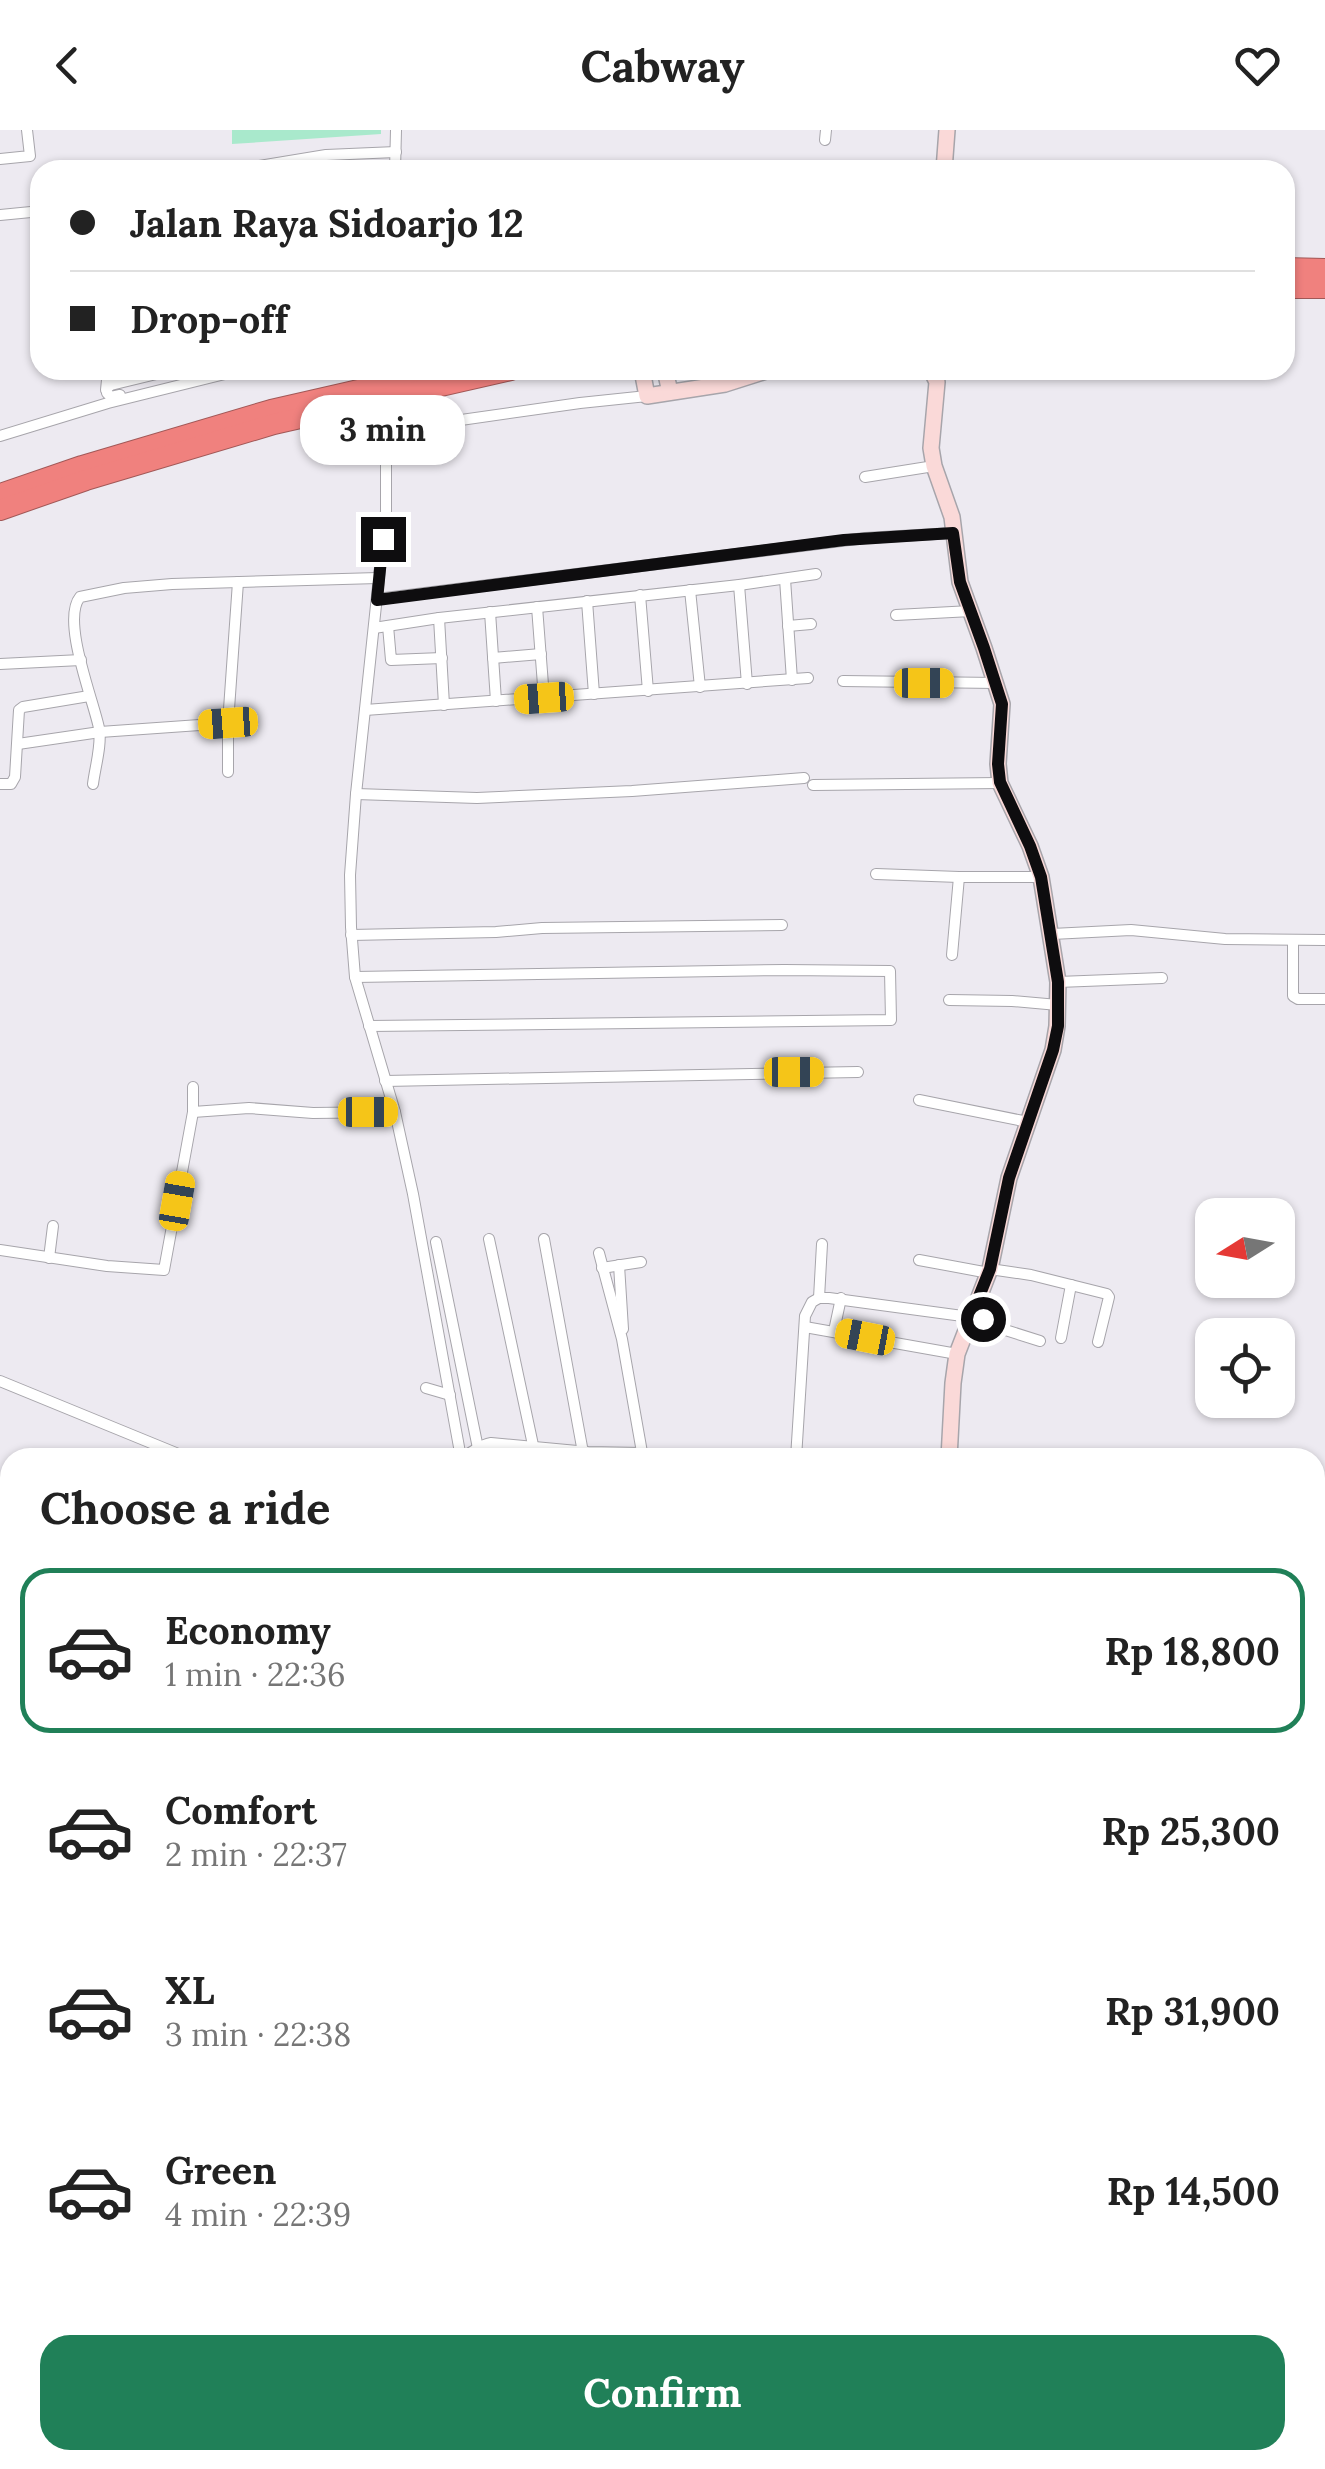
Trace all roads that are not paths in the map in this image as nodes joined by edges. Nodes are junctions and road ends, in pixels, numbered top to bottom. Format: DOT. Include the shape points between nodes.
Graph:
graph roads {
  1 [pos="28,130"];
  2 [pos="396,130"];
  3 [pos="947,130"];
  4 [pos="396,152"];
  5 [pos="326,156"];
  6 [pos="0,160"];
  7 [pos="304,160"];
  8 [pos="326,160"];
  9 [pos="396,160"];
  10 [pos="945,160"];
  11 [pos="30,212"];
  12 [pos="0,215"];
  13 [pos="1295,268"];
  14 [pos="1325,269"];
  15 [pos="1295,288"];
  16 [pos="1325,290"];
  17 [pos="107,380"];
  18 [pos="148,380"];
  19 [pos="202,380"];
  20 [pos="402,380"];
  21 [pos="466,380"];
  22 [pos="643,380"];
  23 [pos="667,380"];
  24 [pos="738,380"];
  25 [pos="936,380"];
  26 [pos="670,392"];
  27 [pos="647,396"];
  28 [pos="0,436"];
  29 [pos="934,466"];
  30 [pos="865,477"];
  31 [pos="0,494"];
  32 [pos="0,510"];
  33 [pos="953,533"];
  34 [pos="816,574"];
  35 [pos="378,578"];
  36 [pos="785,579"];
  37 [pos="238,582"];
  38 [pos="739,585"];
  39 [pos="690,590"];
  40 [pos="640,595"];
  41 [pos="377,600"];
  42 [pos="587,601"];
  43 [pos="538,607"];
  44 [pos="971,611"];
  45 [pos="490,612"];
  46 [pos="896,615"];
  47 [pos="439,618"];
  48 [pos="812,624"];
  49 [pos="388,626"];
  50 [pos="788,626"];
  51 [pos="374,628"];
  52 [pos="541,654"];
  53 [pos="442,658"];
  54 [pos="494,658"];
  55 [pos="81,660"];
  56 [pos="0,664"];
  57 [pos="808,678"];
  58 [pos="792,680"];
  59 [pos="843,682"];
  60 [pos="996,683"];
  61 [pos="747,684"];
  62 [pos="700,687"];
  63 [pos="648,691"];
  64 [pos="594,694"];
  65 [pos="89,696"];
  66 [pos="544,698"];
  67 [pos="496,701"];
  68 [pos="444,705"];
  69 [pos="365,710"];
  70 [pos="228,723"];
  71 [pos="100,732"];
  72 [pos="18,744"];
  73 [pos="228,772"];
  74 [pos="1000,782"];
  75 [pos="0,784"];
  76 [pos="93,784"];
  77 [pos="356,794"];
  78 [pos="876,874"];
  79 [pos="959,877"];
  80 [pos="1041,877"];
  81 [pos="782,925"];
  82 [pos="1059,934"];
  83 [pos="352,935"];
  84 [pos="1293,940"];
  85 [pos="1325,940"];
  86 [pos="952,956"];
  87 [pos="356,977"];
  88 [pos="1162,978"];
  89 [pos="1058,982"];
  90 [pos="950,1000"];
  91 [pos="1325,1000"];
  92 [pos="1058,1005"];
  93 [pos="368,1026"];
  94 [pos="858,1072"];
  95 [pos="385,1080"];
  96 [pos="193,1087"];
  97 [pos="919,1100"];
  98 [pos="193,1112"];
  99 [pos="395,1112"];
  100 [pos="1028,1122"];
  101 [pos="52,1226"];
  102 [pos="489,1239"];
  103 [pos="544,1239"];
  104 [pos="436,1242"];
  105 [pos="822,1244"];
  106 [pos="0,1250"];
  107 [pos="599,1253"];
  108 [pos="49,1258"];
  109 [pos="919,1260"];
  110 [pos="641,1262"];
  111 [pos="619,1265"];
  112 [pos="602,1268"];
  113 [pos="995,1271"];
  114 [pos="1072,1285"];
  115 [pos="819,1298"];
  116 [pos="841,1298"];
  117 [pos="975,1316"];
  118 [pos="804,1327"];
  119 [pos="834,1332"];
  120 [pos="1061,1338"];
  121 [pos="622,1339"];
  122 [pos="1040,1341"];
  123 [pos="1098,1342"];
  124 [pos="958,1354"];
  125 [pos="0,1381"];
  126 [pos="426,1388"];
  127 [pos="450,1395"];
  128 [pos="532,1445"];
  129 [pos="164,1448"];
  130 [pos="469,1448"];
  131 [pos="470,1448"];
  132 [pos="490,1448"];
  133 [pos="549,1448"];
  134 [pos="583,1448"];
  135 [pos="642,1448"];
  136 [pos="797,1448"];
  137 [pos="950,1448"];
  1 -- 6 [label="street" via="30,156"];
  2 -- 4 [label="street"];
  3 -- 10 [label="main road"];
  4 -- 5 [label="street"];
  4 -- 9 [label="street"];
  5 -- 7 [label="street"];
  5 -- 8 [label="street"];
  11 -- 12 [label="street"];
  13 -- 14 [label="highway"];
  15 -- 16 [label="highway"];
  17 -- 18 [label="street" via="113,397"];
  19 -- 28 [label="street"];
  20 -- 31 [label="highway" via="271,410"];
  21 -- 32 [label="highway" via="274,424"];
  22 -- 27 [label="main road"];
  23 -- 26 [label="main road"];
  24 -- 26 [label="main road"];
  25 -- 29 [label="main road"];
  26 -- 27 [label="main road"];
  27 -- 35 [label="street" via="402,431 386,455"];
  29 -- 30 [label="street"];
  29 -- 33 [label="main road"];
  33 -- 41 [label="street" via="838,541"];
  33 -- 44 [label="main road"];
  34 -- 36 [label="street"];
  35 -- 37 [label="street"];
  35 -- 41 [label="street"];
  36 -- 38 [label="street"];
  36 -- 50 [label="street"];
  37 -- 55 [label="street" via="80,597 73,618"];
  37 -- 70 [label="street"];
  38 -- 39 [label="street"];
  38 -- 61 [label="street"];
  39 -- 40 [label="street"];
  39 -- 62 [label="street"];
  40 -- 42 [label="street"];
  40 -- 63 [label="street"];
  41 -- 51 [label="street"];
  42 -- 43 [label="street"];
  42 -- 64 [label="street"];
  43 -- 45 [label="street"];
  43 -- 52 [label="street"];
  44 -- 46 [label="street"];
  44 -- 60 [label="main road"];
  45 -- 47 [label="street"];
  45 -- 54 [label="street"];
  47 -- 49 [label="street"];
  47 -- 53 [label="street"];
  48 -- 50 [label="street"];
  49 -- 51 [label="street"];
  49 -- 53 [label="street" via="391,660"];
  50 -- 58 [label="street"];
  51 -- 69 [label="street"];
  52 -- 54 [label="street"];
  52 -- 66 [label="street"];
  53 -- 68 [label="street"];
  54 -- 67 [label="street"];
  55 -- 56 [label="street"];
  55 -- 65 [label="street"];
  57 -- 58 [label="street"];
  58 -- 61 [label="street"];
  59 -- 60 [label="street"];
  60 -- 74 [label="main road"];
  61 -- 62 [label="street"];
  62 -- 63 [label="street"];
  63 -- 64 [label="street"];
  64 -- 66 [label="street"];
  65 -- 71 [label="street"];
  65 -- 72 [label="street" via="21,708"];
  66 -- 67 [label="street"];
  67 -- 68 [label="street"];
  68 -- 69 [label="street"];
  69 -- 77 [label="street"];
  70 -- 71 [label="street"];
  70 -- 73 [label="street"];
  71 -- 72 [label="street"];
  71 -- 76 [label="street"];
  72 -- 75 [label="street" via="13,783"];
  74 -- 77 [label="street" via="809,782 476,798"];
  74 -- 80 [label="main road"];
  77 -- 83 [label="street"];
  78 -- 79 [label="street"];
  79 -- 80 [label="street"];
  79 -- 86 [label="street"];
  80 -- 82 [label="main road"];
  81 -- 83 [label="street"];
  82 -- 84 [label="street" via="1132,930"];
  82 -- 89 [label="main road"];
  83 -- 87 [label="street"];
  84 -- 85 [label="street"];
  84 -- 91 [label="street" via="1293,996"];
  87 -- 93 [label="street"];
  87 -- 93 [label="street" via="890,972 892,1020"];
  88 -- 89 [label="street"];
  89 -- 92 [label="main road"];
  90 -- 92 [label="street"];
  92 -- 100 [label="main road" via="1053,1050"];
  93 -- 95 [label="street"];
  94 -- 95 [label="street"];
  95 -- 99 [label="street"];
  96 -- 98 [label="street"];
  97 -- 100 [label="street"];
  98 -- 99 [label="street"];
  98 -- 108 [label="street" via="164,1270"];
  99 -- 127 [label="street"];
  100 -- 113 [label="main road" via="1009,1178"];
  101 -- 108 [label="street"];
  102 -- 128 [label="street"];
  103 -- 134 [label="street"];
  104 -- 131 [label="street"];
  105 -- 115 [label="street"];
  106 -- 108 [label="street"];
  107 -- 112 [label="street"];
  109 -- 113 [label="street"];
  110 -- 111 [label="street"];
  111 -- 112 [label="street"];
  111 -- 121 [label="street"];
  112 -- 121 [label="street"];
  113 -- 114 [label="street"];
  113 -- 117 [label="main road"];
  114 -- 120 [label="street"];
  114 -- 123 [label="street" via="1109,1295"];
  115 -- 116 [label="street"];
  115 -- 118 [label="street" via="808,1307"];
  116 -- 117 [label="street"];
  116 -- 119 [label="street"];
  117 -- 122 [label="street"];
  117 -- 124 [label="main road"];
  118 -- 119 [label="street"];
  118 -- 136 [label="street"];
  119 -- 124 [label="street"];
  121 -- 135 [label="street"];
  124 -- 137 [label="main road"];
  125 -- 129 [label="street"];
  126 -- 127 [label="street"];
  127 -- 130 [label="street"];
  128 -- 132 [label="street"];
  128 -- 133 [label="street"];
}
